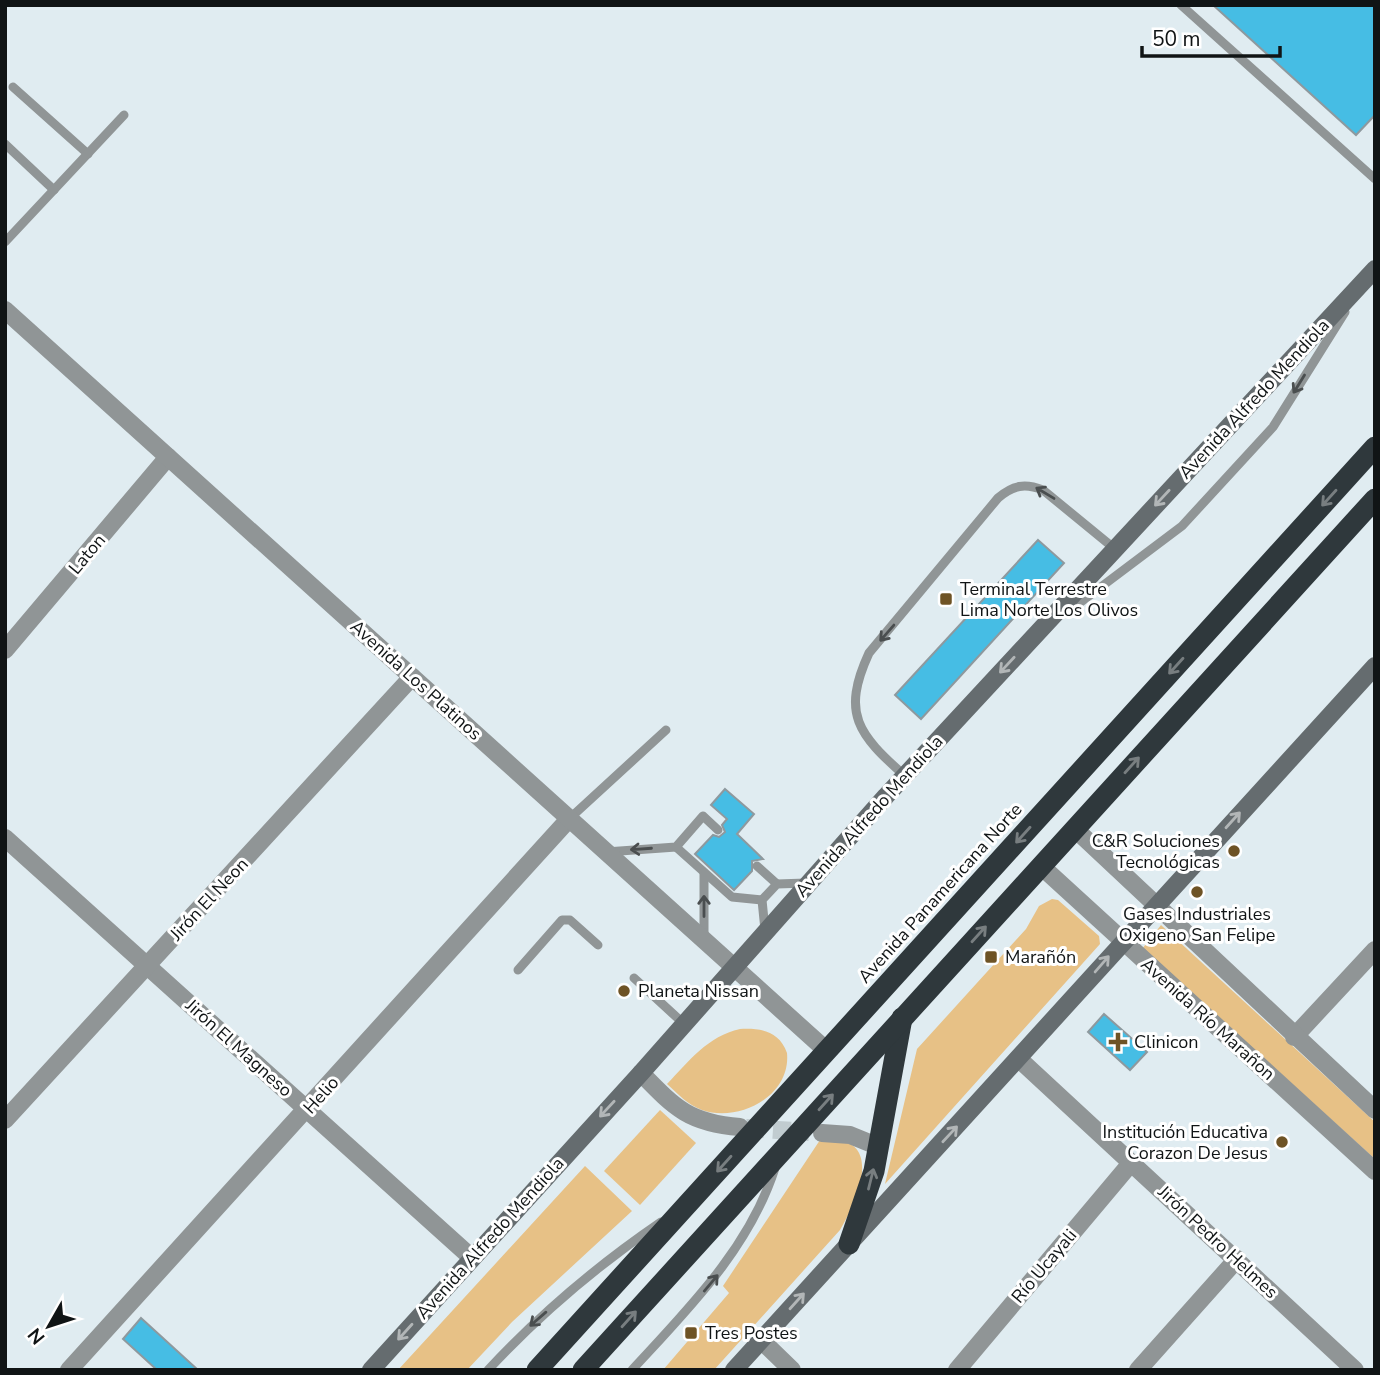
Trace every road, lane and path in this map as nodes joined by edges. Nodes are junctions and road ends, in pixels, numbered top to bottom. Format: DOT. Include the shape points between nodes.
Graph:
graph roads {
  1 [pos="1181,5"];
  2 [pos="13,87"];
  3 [pos="124,115"];
  4 [pos="5,144"];
  5 [pos="88,153"];
  6 [pos="1375,178"];
  7 [pos="54,190"];
  8 [pos="7,237"];
  9 [pos="1371,273"];
  10 [pos="5,310"];
  11 [pos="1375,447"];
  12 [pos="168,457"];
  13 [pos="1375,499"];
  14 [pos="1115,549"];
  15 [pos="1033,637"];
  16 [pos="5,650"];
  17 [pos="1375,666"];
  18 [pos="412,677"];
  19 [pos="666,730"];
  20 [pos="905,776"];
  21 [pos="569,818"];
  22 [pos="1075,829"];
  23 [pos="718,830"];
  24 [pos="5,838"];
  25 [pos="676,847"];
  26 [pos="606,852"];
  27 [pos="757,866"];
  28 [pos="1041,866"];
  29 [pos="704,873"];
  30 [pos="808,883"];
  31 [pos="777,884"];
  32 [pos="762,900"];
  33 [pos="1154,906"];
  34 [pos="765,930"];
  35 [pos="704,940"];
  36 [pos="1123,941"];
  37 [pos="598,945"];
  38 [pos="1375,950"];
  39 [pos="148,965"];
  40 [pos="733,966"];
  41 [pos="517,970"];
  42 [pos="634,978"];
  43 [pos="902,1018"];
  44 [pos="683,1023"];
  45 [pos="1294,1037"];
  46 [pos="827,1051"];
  47 [pos="1019,1059"];
  48 [pos="641,1073"];
  49 [pos="308,1110"];
  50 [pos="1375,1110"];
  51 [pos="5,1120"];
  52 [pos="740,1127"];
  53 [pos="822,1133"];
  54 [pos="877,1146"];
  55 [pos="780,1153"];
  56 [pos="1131,1163"];
  57 [pos="1375,1171"];
  58 [pos="689,1203"];
  59 [pos="849,1244"];
  60 [pos="472,1258"];
  61 [pos="1237,1259"];
  62 [pos="761,1340"];
  63 [pos="1345,1366"];
  64 [pos="69,1370"];
  65 [pos="371,1370"];
  66 [pos="488,1370"];
  67 [pos="537,1370"];
  68 [pos="583,1370"];
  69 [pos="632,1370"];
  70 [pos="734,1370"];
  71 [pos="792,1370"];
  72 [pos="957,1370"];
  73 [pos="1138,1370"];
  1 -- 6 [label="lane"];
  2 -- 5 [label="lane"];
  3 -- 5 [label="lane"];
  4 -- 7 [label="lane"];
  5 -- 7 [label="lane"];
  7 -- 8 [label="lane"];
  9 -- 14 [label="main road, Avenida Alfredo Mendiola, one-way"];
  9 -- 15 [label="lane, one-way" via="1273,427 1182,526"];
  10 -- 12 [label="street, Avenida Los Platinos"];
  11 -- 46 [label="highway, Avenida Panamericana Norte, one-way"];
  12 -- 16 [label="street, Laton"];
  12 -- 18 [label="street, Avenida Los Platinos"];
  22 -- 13 [label="highway, one-way"];
  14 -- 15 [label="main road, Avenida Alfredo Mendiola"];
  14 -- 20 [label="lane, one-way" via="1043,490 1019,486 998,498 869,653 856,680 857,724 879,753"];
  15 -- 20 [label="main road, Avenida Alfredo Mendiola, one-way"];
  33 -- 17 [label="main road, one-way"];
  18 -- 21 [label="street, Avenida Los Platinos"];
  18 -- 39 [label="street, Jirón El Neon"];
  19 -- 21 [label="lane"];
  20 -- 30 [label="main road, Avenida Alfredo Mendiola"];
  21 -- 26 [label="street, Avenida Los Platinos"];
  21 -- 49 [label="street, Helio"];
  22 -- 28 [label="highway"];
  22 -- 33 [label="street"];
  23 -- 25 [label="lane" via="704,816"];
  24 -- 39 [label="street, Jirón El Magneso"];
  25 -- 26 [label="lane, one-way"];
  25 -- 29 [label="lane"];
  26 -- 35 [label="street, Avenida Los Platinos"];
  27 -- 31 [label="lane"];
  28 -- 36 [label="street, Avenida Río Marañon"];
  43 -- 28 [label="highway, one-way"];
  29 -- 32 [label="lane" via="732,897"];
  35 -- 29 [label="lane, one-way"];
  30 -- 31 [label="lane"];
  30 -- 34 [label="main road, Avenida Alfredo Mendiola"];
  31 -- 32 [label="lane"];
  32 -- 34 [label="lane"];
  33 -- 36 [label="main road"];
  33 -- 45 [label="street"];
  34 -- 40 [label="main road, Avenida Alfredo Mendiola"];
  35 -- 40 [label="street, Avenida Los Platinos"];
  47 -- 36 [label="main road, one-way"];
  36 -- 57 [label="street, Avenida Río Marañon"];
  37 -- 41 [label="lane" via="570,920 562,920"];
  38 -- 45 [label="street"];
  39 -- 49 [label="street, Jirón El Magneso"];
  39 -- 51 [label="street, Jirón El Neon"];
  40 -- 44 [label="main road, Avenida Alfredo Mendiola"];
  40 -- 46 [label="street, Avenida Los Platinos"];
  42 -- 44 [label="lane"];
  43 -- 54 [label="highway"];
  55 -- 43 [label="highway, one-way"];
  44 -- 48 [label="main road, Avenida Alfredo Mendiola"];
  45 -- 50 [label="street"];
  46 -- 58 [label="highway, Avenida Panamericana Norte, one-way"];
  47 -- 56 [label="street, Jirón Pedro Helmes"];
  59 -- 47 [label="main road, one-way"];
  48 -- 52 [label="street" via="689,1117"];
  48 -- 60 [label="main road, Avenida Alfredo Mendiola, one-way"];
  49 -- 60 [label="street, Jirón El Magneso"];
  49 -- 64 [label="street, Helio"];
  53 -- 54 [label="street" via="850,1135"];
  59 -- 54 [label="highway, one-way" via="865,1203"];
  68 -- 55 [label="highway, one-way"];
  69 -- 55 [label="lane, one-way" via="715,1280 764,1202"];
  56 -- 61 [label="street, Jirón Pedro Helmes"];
  56 -- 72 [label="street, Río Ucayali"];
  58 -- 66 [label="lane, one-way" via="606,1259"];
  58 -- 67 [label="highway, Avenida Panamericana Norte"];
  62 -- 59 [label="main road, one-way"];
  60 -- 65 [label="main road, Avenida Alfredo Mendiola, one-way"];
  61 -- 63 [label="street, Jirón Pedro Helmes"];
  61 -- 73 [label="street"];
  62 -- 70 [label="main road"];
  62 -- 71 [label="street"];
}
